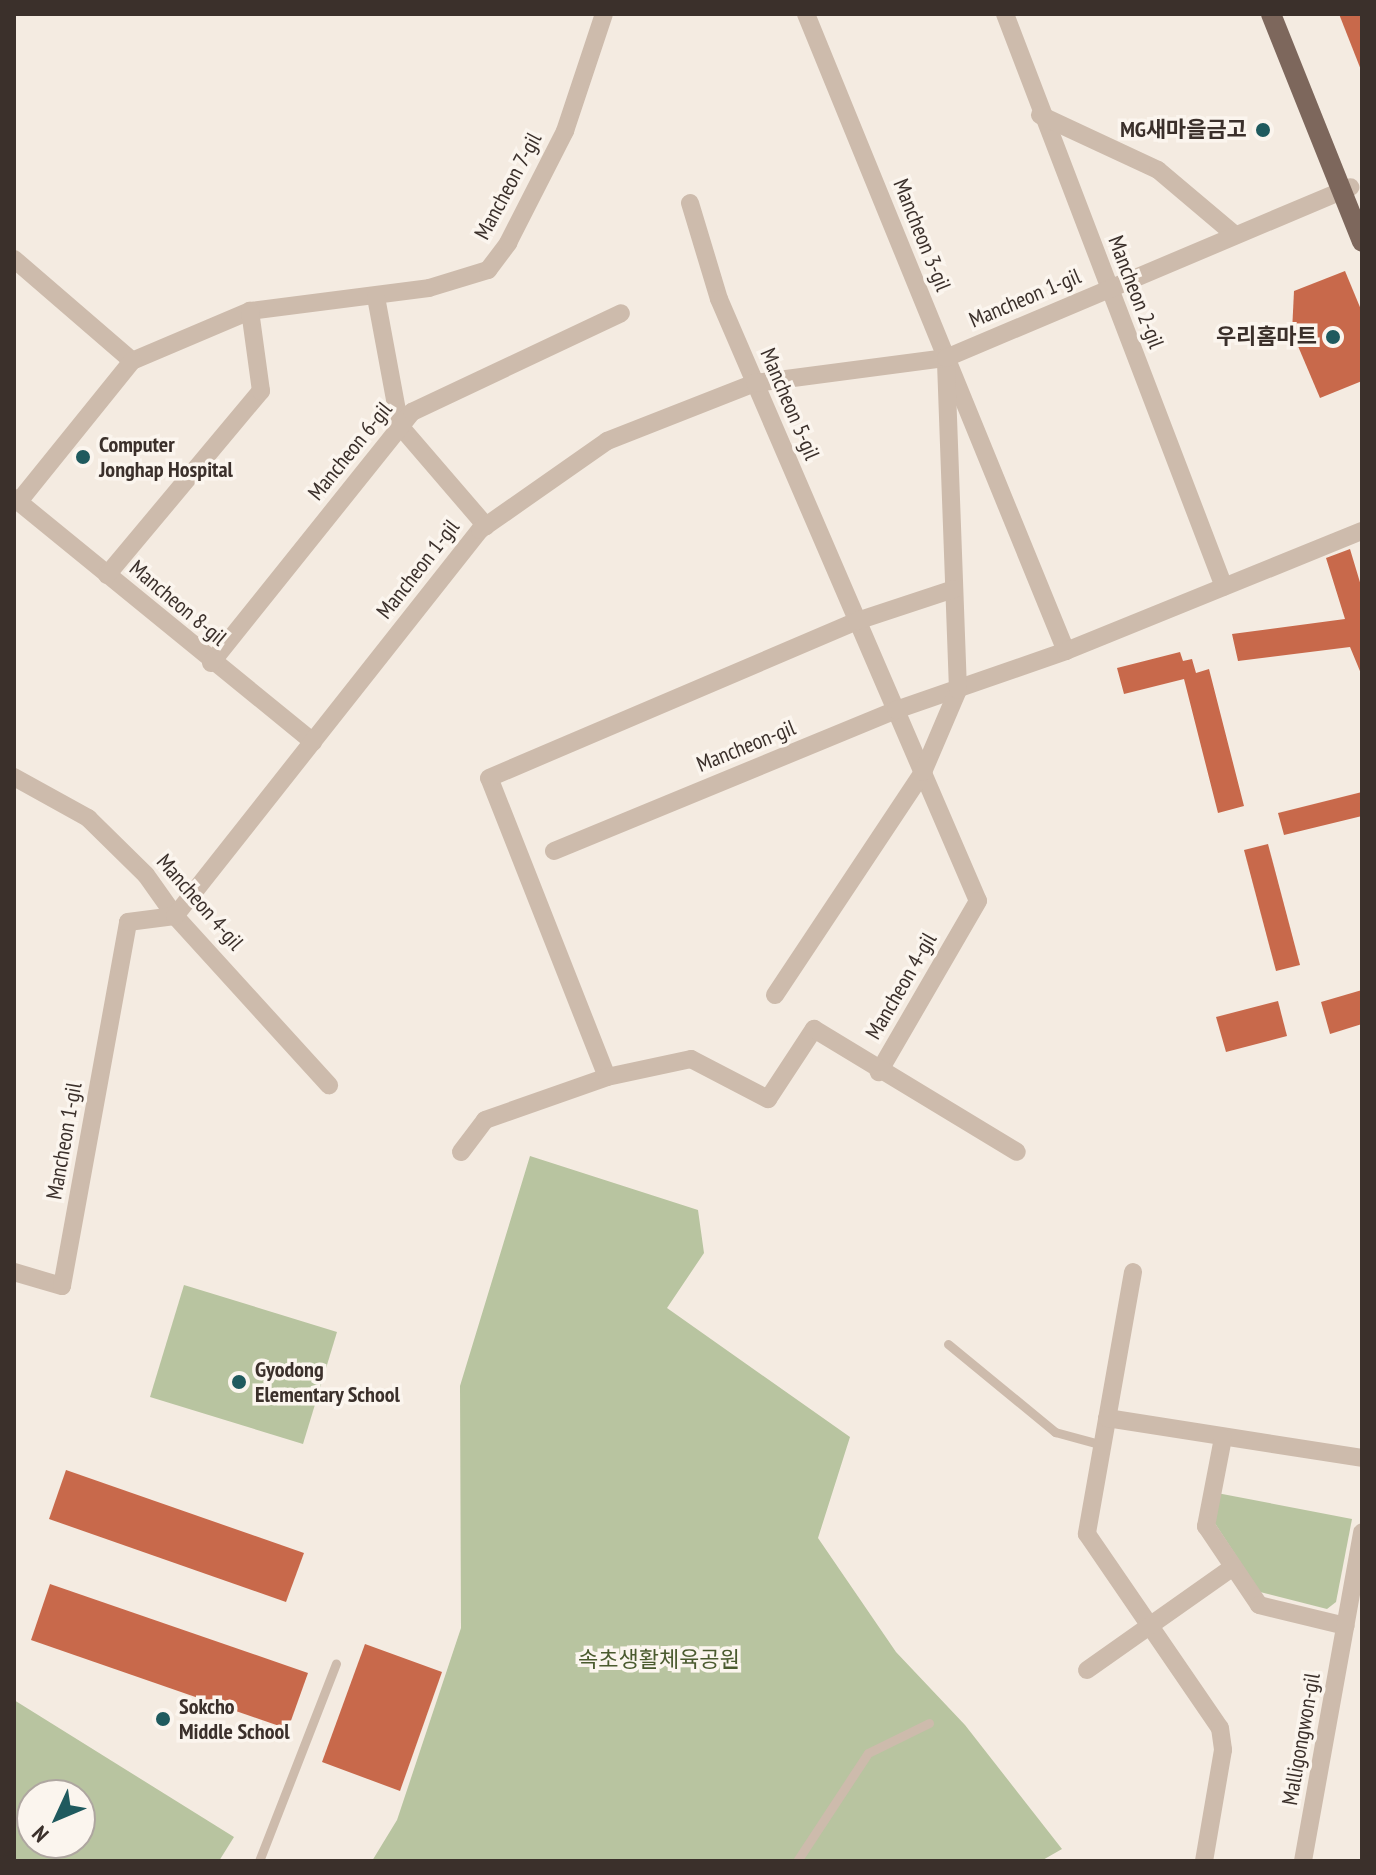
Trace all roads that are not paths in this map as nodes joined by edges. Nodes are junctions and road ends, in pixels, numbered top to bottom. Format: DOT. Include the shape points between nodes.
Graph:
graph roads {
  1 [pos="604,14"];
  2 [pos="806,14"];
  3 [pos="1005,14"];
  4 [pos="1271,14"];
  5 [pos="1281,14"];
  6 [pos="1040,115"];
  7 [pos="1346,188"];
  8 [pos="690,203"];
  9 [pos="1362,216"];
  10 [pos="1235,235"];
  11 [pos="1362,241"];
  12 [pos="14,259"];
  13 [pos="1109,289"];
  14 [pos="376,297"];
  15 [pos="250,311"];
  16 [pos="621,313"];
  17 [pos="946,358"];
  18 [pos="132,361"];
  19 [pos="755,383"];
  20 [pos="400,426"];
  21 [pos="17,499"];
  22 [pos="486,526"];
  23 [pos="1362,531"];
  24 [pos="107,575"];
  25 [pos="1224,587"];
  26 [pos="954,589"];
  27 [pos="857,621"];
  28 [pos="1066,651"];
  29 [pos="211,663"];
  30 [pos="958,690"];
  31 [pos="896,710"];
  32 [pos="313,742"];
  33 [pos="923,772"];
  34 [pos="14,777"];
  35 [pos="554,851"];
  36 [pos="175,916"];
  37 [pos="775,995"];
  38 [pos="879,1072"];
  39 [pos="607,1077"];
  40 [pos="329,1085"];
  41 [pos="461,1152"];
  42 [pos="1017,1152"];
  43 [pos="14,1272"];
  44 [pos="1133,1272"];
  45 [pos="948,1344"];
  46 [pos="1107,1418"];
  47 [pos="1223,1438"];
  48 [pos="1103,1445"];
  49 [pos="1362,1458"];
  50 [pos="1362,1532"];
  51 [pos="1233,1567"];
  52 [pos="1150,1625"];
  53 [pos="1346,1626"];
  54 [pos="336,1664"];
  55 [pos="1087,1670"];
  56 [pos="929,1723"];
  57 [pos="259,1861"];
  58 [pos="797,1861"];
  59 [pos="1204,1861"];
  60 [pos="1303,1861"];
  1 -- 14 [label="street, Mancheon 7-gil" via="565,131 508,243 488,270"];
  2 -- 17 [label="street, Mancheon 3-gil"];
  3 -- 6 [label="street, Mancheon 2-gil"];
  4 -- 7 [label="main road"];
  5 -- 7 [label="main road"];
  6 -- 10 [label="street" via="1158,170"];
  6 -- 13 [label="street, Mancheon 2-gil"];
  7 -- 9 [label="main road"];
  7 -- 10 [label="street, Mancheon 1-gil"];
  7 -- 11 [label="main road"];
  8 -- 19 [label="street, Mancheon 5-gil" via="719,299"];
  10 -- 13 [label="street, Mancheon 1-gil"];
  12 -- 18 [label="street"];
  13 -- 17 [label="street, Mancheon 1-gil"];
  13 -- 25 [label="street, Mancheon 2-gil"];
  14 -- 15 [label="street, Mancheon 7-gil"];
  14 -- 20 [label="street"];
  15 -- 18 [label="street, Mancheon 7-gil"];
  15 -- 24 [label="street" via="261,391"];
  16 -- 20 [label="street, Mancheon 6-gil" via="412,412"];
  17 -- 19 [label="street, Mancheon 1-gil"];
  17 -- 26 [label="street"];
  17 -- 28 [label="street, Mancheon 3-gil"];
  18 -- 21 [label="street, Mancheon 7-gil"];
  19 -- 22 [label="street, Mancheon 1-gil" via="607,441"];
  19 -- 27 [label="street, Mancheon 5-gil"];
  20 -- 22 [label="street"];
  20 -- 29 [label="street, Mancheon 6-gil"];
  21 -- 24 [label="street, Mancheon 8-gil"];
  22 -- 32 [label="street, Mancheon 1-gil"];
  23 -- 25 [label="street, Mancheon-gil"];
  24 -- 29 [label="street, Mancheon 8-gil"];
  25 -- 28 [label="street, Mancheon-gil"];
  26 -- 27 [label="street"];
  26 -- 30 [label="street"];
  27 -- 31 [label="street, Mancheon 5-gil"];
  27 -- 39 [label="street" via="489,778"];
  28 -- 30 [label="street, Mancheon-gil"];
  29 -- 32 [label="street, Mancheon 8-gil"];
  30 -- 31 [label="street, Mancheon-gil"];
  30 -- 33 [label="street"];
  31 -- 33 [label="street, Mancheon 5-gil"];
  31 -- 35 [label="street, Mancheon-gil"];
  32 -- 36 [label="street, Mancheon 1-gil"];
  33 -- 37 [label="street"];
  33 -- 38 [label="street, Mancheon 4-gil" via="978,901"];
  34 -- 36 [label="street, Mancheon 4-gil" via="88,818 146,875"];
  36 -- 40 [label="street, Mancheon 4-gil"];
  36 -- 43 [label="street, Mancheon 1-gil" via="128,922 62,1286"];
  38 -- 39 [label="street, Mancheon 4-gil" via="814,1029 768,1099 691,1059"];
  38 -- 42 [label="street"];
  39 -- 41 [label="street, Mancheon 4-gil" via="485,1120"];
  44 -- 46 [label="street"];
  45 -- 48 [label="lane" via="1055,1432"];
  46 -- 47 [label="street"];
  46 -- 48 [label="street"];
  47 -- 49 [label="street"];
  47 -- 51 [label="street" via="1206,1526"];
  48 -- 52 [label="street" via="1087,1534"];
  50 -- 53 [label="street, Malligongwon-gil"];
  51 -- 52 [label="street"];
  51 -- 53 [label="street" via="1259,1605"];
  52 -- 55 [label="street"];
  52 -- 59 [label="street" via="1220,1728 1223,1750"];
  53 -- 60 [label="street, Malligongwon-gil"];
  54 -- 57 [label="lane"];
  56 -- 58 [label="lane" via="868,1753"];
}
